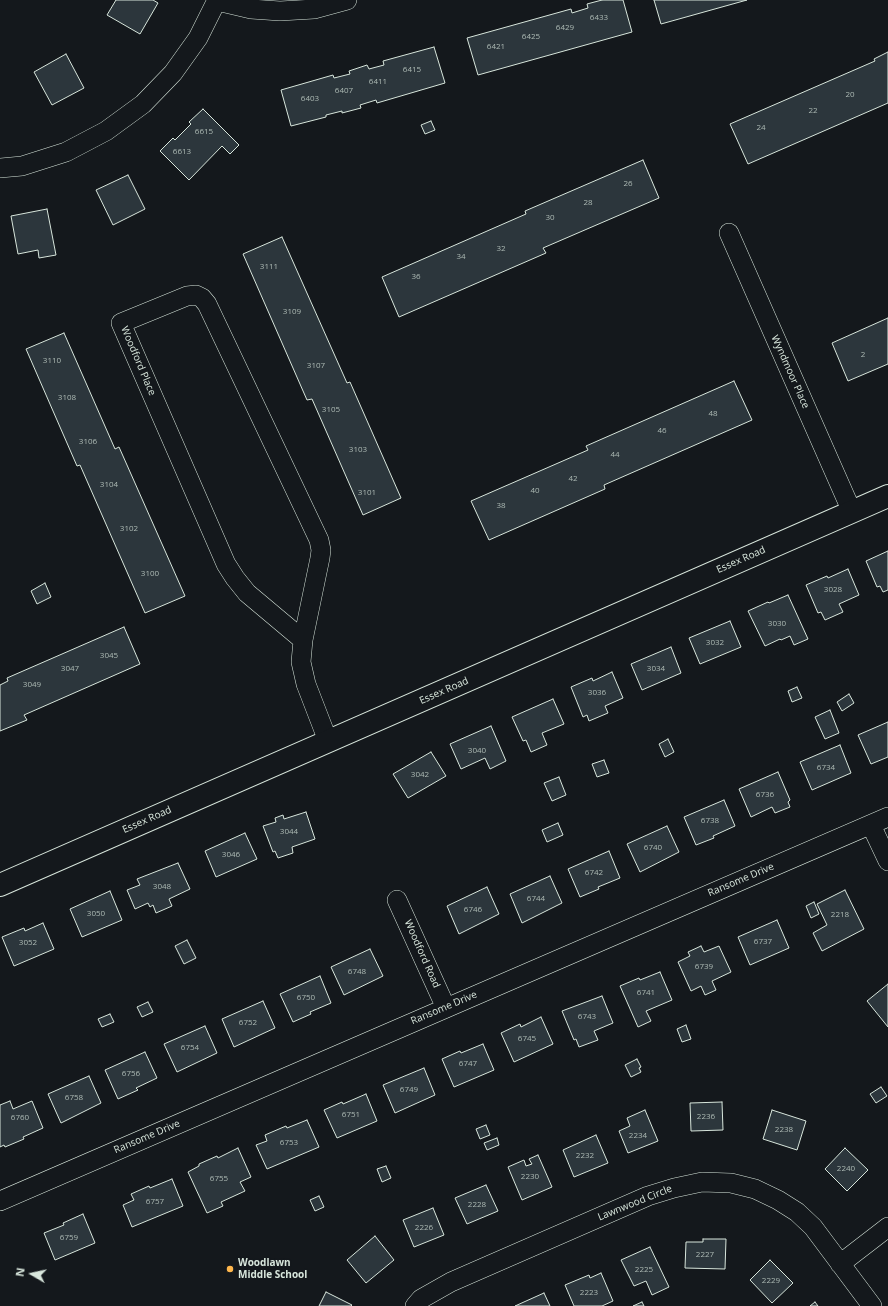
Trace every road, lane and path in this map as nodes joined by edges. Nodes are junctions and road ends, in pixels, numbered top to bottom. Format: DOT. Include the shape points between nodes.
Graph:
graph roads {
  1 [pos="217,0"];
  2 [pos="348,0"];
  3 [pos="0,168"];
  4 [pos="729,233"];
  5 [pos="888,496"];
  6 [pos="852,512"];
  7 [pos="304,640"];
  8 [pos="328,742"];
  9 [pos="888,817"];
  10 [pos="871,825"];
  11 [pos="888,861"];
  12 [pos="0,885"];
  13 [pos="398,900"];
  14 [pos="446,1008"];
  15 [pos="0,1201"];
  16 [pos="888,1227"];
  17 [pos="840,1264"];
  18 [pos="415,1306"];
  19 [pos="872,1306"];
  1 -- 2 [label="street" via="251,9 280,11 314,9"];
  1 -- 3 [label="street" via="198,38 173,73 143,104 106,131 66,152 22,166"];
  4 -- 6 [label="street, Wyndmoor Place"];
  5 -- 6 [label="street, Essex Road"];
  6 -- 8 [label="street, Essex Road"];
  7 -- 7 [label="street, Woodford Place" via="247,593 234,578 121,322 186,296 196,295 207,304 321,550"];
  7 -- 8 [label="street, Woodford Place" via="301,662 306,684"];
  8 -- 12 [label="street, Essex Road"];
  9 -- 10 [label="street, Ransome Drive"];
  10 -- 11 [label="street"];
  10 -- 14 [label="street, Ransome Drive"];
  13 -- 14 [label="street, Woodford Road"];
  14 -- 15 [label="street, Ransome Drive"];
  16 -- 17 [label="street"];
  17 -- 18 [label="street, Lawnwood Circle" via="813,1227 797,1212 778,1200 755,1189 731,1183 702,1182 648,1196 451,1282 421,1299"];
  17 -- 19 [label="street, Lawnwood Circle"];
}
